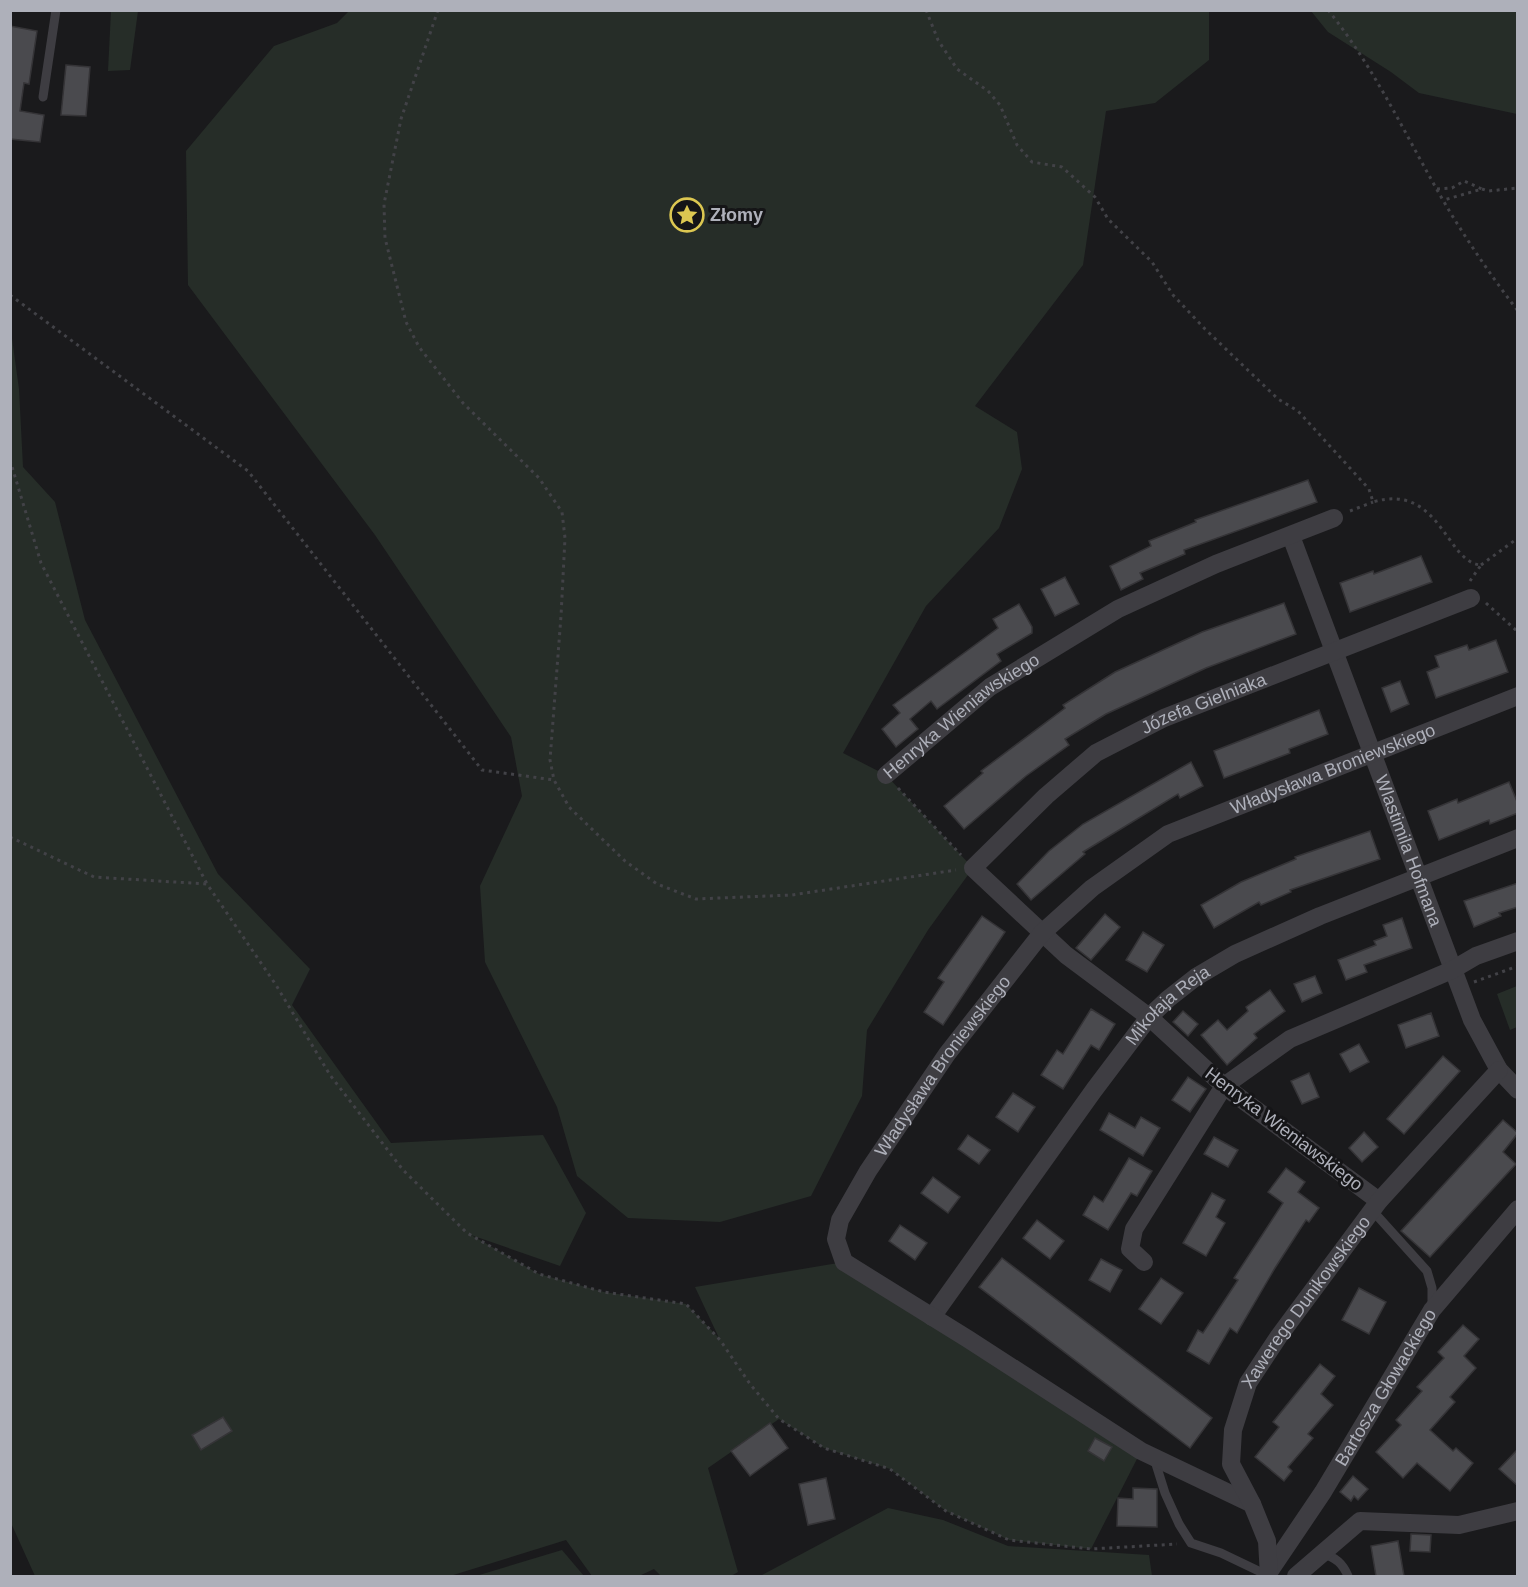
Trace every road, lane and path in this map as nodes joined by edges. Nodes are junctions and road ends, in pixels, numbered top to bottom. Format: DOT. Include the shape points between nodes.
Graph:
graph roads {
  1 [pos="56,10"];
  2 [pos="438,10"];
  3 [pos="926,10"];
  4 [pos="1328,10"];
  5 [pos="44,97"];
  6 [pos="1518,188"];
  7 [pos="1437,189"];
  8 [pos="1482,189"];
  9 [pos="1444,200"];
  10 [pos="10,295"];
  11 [pos="1518,311"];
  12 [pos="10,460"];
  13 [pos="1373,502"];
  14 [pos="1334,518"];
  15 [pos="1292,536"];
  16 [pos="1518,538"];
  17 [pos="1481,564"];
  18 [pos="1471,598"];
  19 [pos="1518,632"];
  20 [pos="1334,653"];
  21 [pos="1518,696"];
  22 [pos="1372,754"];
  23 [pos="886,775"];
  24 [pos="554,780"];
  25 [pos="10,837"];
  26 [pos="1518,838"];
  27 [pos="973,868"];
  28 [pos="1417,878"];
  29 [pos="207,884"];
  30 [pos="1042,933"];
  31 [pos="1518,941"];
  32 [pos="1518,966"];
  33 [pos="1452,970"];
  34 [pos="1460,991"];
  35 [pos="1149,1017"];
  36 [pos="1499,1070"];
  37 [pos="1224,1086"];
  38 [pos="1518,1090"];
  39 [pos="1376,1205"];
  40 [pos="1518,1209"];
  41 [pos="1144,1262"];
  42 [pos="1432,1310"];
  43 [pos="932,1317"];
  44 [pos="1155,1458"];
  45 [pos="1252,1504"];
  46 [pos="1518,1511"];
  47 [pos="1191,1543"];
  48 [pos="1322,1554"];
  49 [pos="1268,1576"];
  50 [pos="1296,1576"];
  51 [pos="1348,1576"];
  1 -- 5 [label="lane"];
  2 -- 24 [label="path" via="401,119 384,204 385,238 406,321 419,347 463,403 539,478 562,512 565,537 550,760"];
  3 -- 13 [label="path" via="938,40 957,69 988,91 1000,105 1017,145 1032,162 1062,167 1095,197 1117,230 1159,271 1173,295 1278,399 1298,411 1369,489"];
  4 -- 7 [label="path" via="1386,96"];
  6 -- 8 [label="path"];
  7 -- 8 [label="path" via="1452,188 1464,181"];
  7 -- 9 [label="path"];
  8 -- 9 [label="path"];
  9 -- 11 [label="path" via="1489,273"];
  10 -- 24 [label="path" via="248,471 482,770"];
  12 -- 29 [label="path" via="41,563"];
  13 -- 14 [label="path"];
  13 -- 17 [label="path" via="1396,498 1421,507 1467,559"];
  14 -- 15 [label="street, Henryka Wieniawskiego"];
  15 -- 20 [label="street, Wlastimila Hofmana"];
  15 -- 23 [label="street, Henryka Wieniawskiego" via="1216,564 1118,609 990,687"];
  16 -- 17 [label="path"];
  17 -- 18 [label="path" via="1467,586"];
  18 -- 19 [label="path" via="1485,602"];
  18 -- 20 [label="street, Józefa Gielniaka"];
  20 -- 22 [label="street, Wlastimila Hofmana"];
  20 -- 27 [label="street, Józefa Gielniaka" via="1164,718 1096,753"];
  21 -- 22 [label="street, Władysława Broniewskiego"];
  22 -- 28 [label="street, Wlastimila Hofmana"];
  22 -- 30 [label="street, Władysława Broniewskiego" via="1168,834 1092,888"];
  23 -- 27 [label="path, Henryka Wieniawskiego"];
  24 -- 27 [label="path" via="569,807 625,861 657,884 696,899 792,895"];
  25 -- 29 [label="path" via="94,876"];
  26 -- 28 [label="street, Mikołaja Reja"];
  27 -- 30 [label="street, Henryka Wieniawskiego"];
  28 -- 33 [label="street, Wlastimila Hofmana"];
  28 -- 35 [label="street, Mikołaja Reja" via="1235,954 1196,977"];
  29 -- 47 [label="path" via="276,984 330,1075 403,1170 467,1233 539,1274 604,1292 686,1304 720,1340 779,1419 824,1448 890,1469 946,1511 1009,1540 1091,1549"];
  30 -- 35 [label="street, Henryka Wieniawskiego"];
  30 -- 43 [label="street, Władysława Broniewskiego" via="947,1054 868,1171 840,1220 836,1239 844,1262"];
  31 -- 33 [label="street" via="1476,956"];
  32 -- 34 [label="path" via="1473,982"];
  33 -- 34 [label="street, Wlastimila Hofmana"];
  33 -- 37 [label="street" via="1290,1039"];
  34 -- 36 [label="street, Wlastimila Hofmana"];
  35 -- 37 [label="street, Henryka Wieniawskiego"];
  35 -- 43 [label="street, Mikołaja Reja"];
  36 -- 38 [label="street, Wlastimila Hofmana"];
  36 -- 39 [label="street, Xawerego Dunikowskiego"];
  37 -- 39 [label="street, Henryka Wieniawskiego"];
  37 -- 41 [label="street" via="1134,1229 1130,1249"];
  39 -- 42 [label="lane" via="1427,1271"];
  39 -- 45 [label="street, Xawerego Dunikowskiego" via="1248,1383 1233,1430 1231,1464"];
  40 -- 42 [label="street, Bartosza Głowackiego"];
  42 -- 49 [label="street, Bartosza Głowackiego"];
  43 -- 44 [label="street, Władysława Broniewskiego"];
  44 -- 45 [label="street, Władysława Broniewskiego"];
  44 -- 47 [label="lane" via="1165,1493"];
  45 -- 49 [label="street, Xawerego Dunikowskiego" via="1267,1541"];
  46 -- 48 [label="street" via="1459,1525 1360,1521"];
  47 -- 49 [label="lane"];
  48 -- 50 [label="street"];
  48 -- 51 [label="lane" via="1337,1560"];
}
